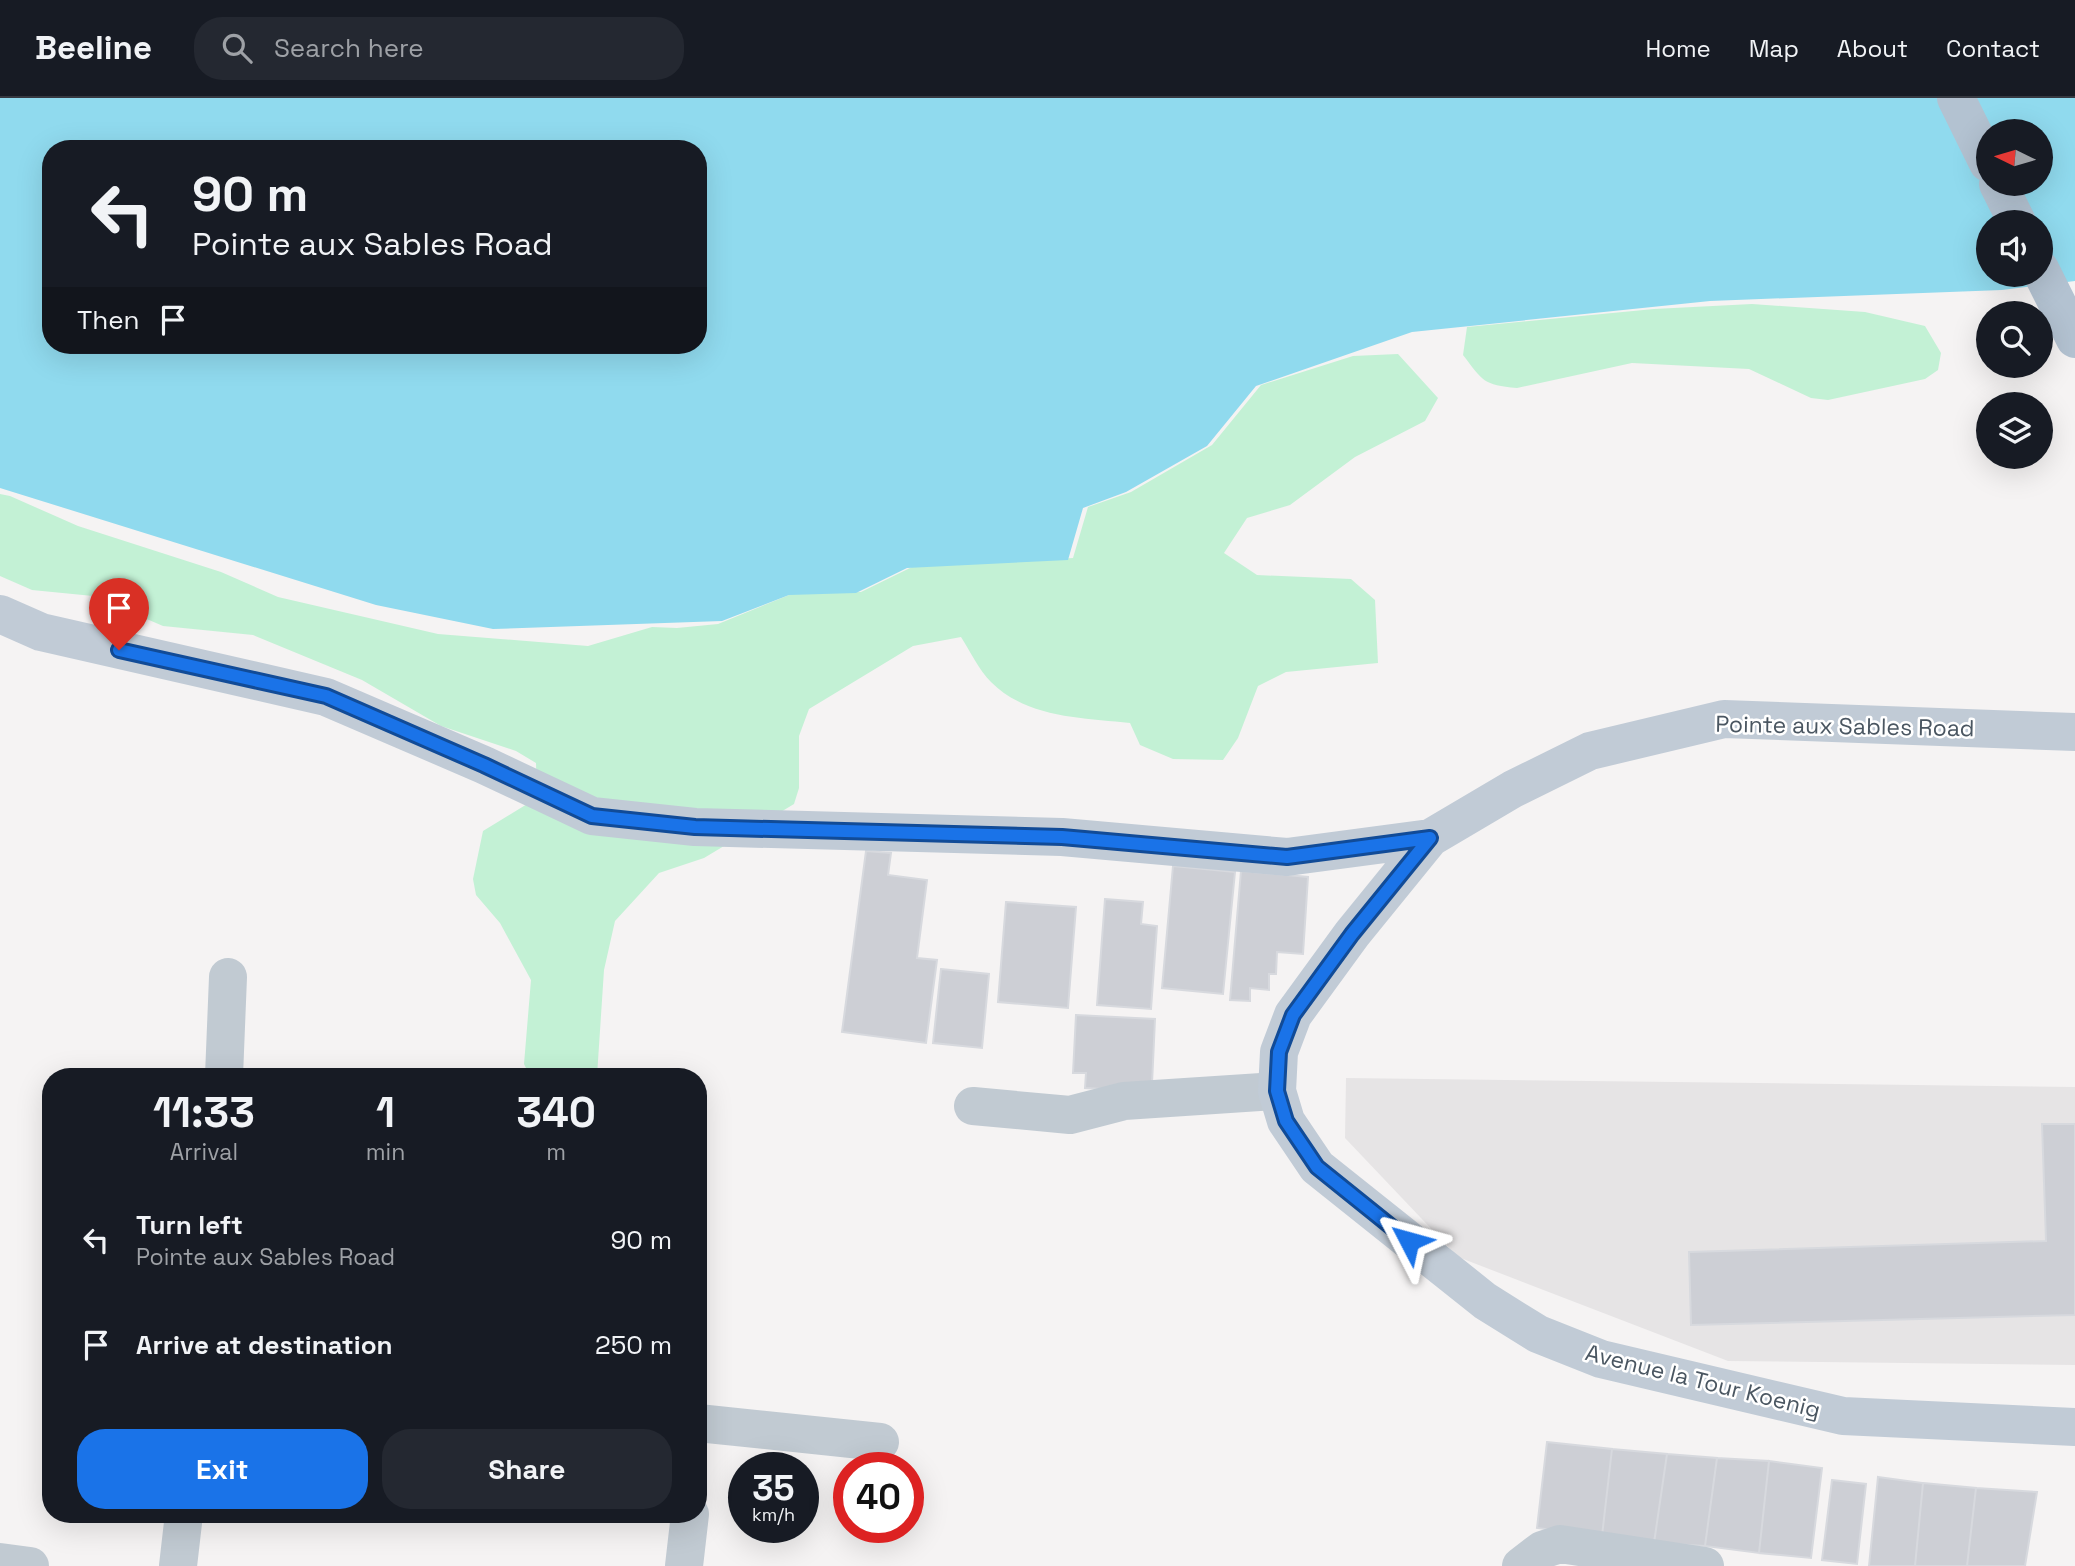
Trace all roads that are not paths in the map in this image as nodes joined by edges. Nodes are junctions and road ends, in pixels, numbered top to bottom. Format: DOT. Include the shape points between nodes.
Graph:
graph roads {
  1 [pos="1956,98"];
  2 [pos="1976,139"];
  3 [pos="2049,287"];
  4 [pos="2075,339"];
  5 [pos="0,614"];
  6 [pos="2075,732"];
  7 [pos="1430,838"];
  8 [pos="228,977"];
  9 [pos="224,1068"];
  10 [pos="1277,1091"];
  11 [pos="973,1106"];
  12 [pos="2075,1427"];
  13 [pos="707,1432"];
  14 [pos="880,1441"];
  15 [pos="183,1523"];
  16 [pos="689,1523"];
  17 [pos="0,1562"];
  18 [pos="30,1566"];
  19 [pos="178,1566"];
  20 [pos="684,1566"];
  21 [pos="1521,1566"];
  22 [pos="1705,1566"];
  1 -- 2 [label="main road"];
  3 -- 4 [label="main road"];
  5 -- 7 [label="main road, Pointe aux Sables Road" via="41,632 326,696 592,816 695,827 1062,837 1287,857"];
  6 -- 7 [label="main road, Pointe aux Sables Road" via="1724,719 1590,751"];
  7 -- 10 [label="main road, Avenue la Tour Koenig" via="1293,1015 1279,1052"];
  8 -- 9 [label="street"];
  10 -- 11 [label="street" via="1124,1101 1070,1115"];
  10 -- 12 [label="main road, Avenue la Tour Koenig" via="1286,1121 1317,1167 1485,1301 1538,1334 1601,1359 1843,1416"];
  13 -- 14 [label="street"];
  15 -- 19 [label="street"];
  16 -- 20 [label="street"];
  17 -- 18 [label="street"];
  21 -- 22 [label="street" via="1542,1550 1560,1544"];
}
